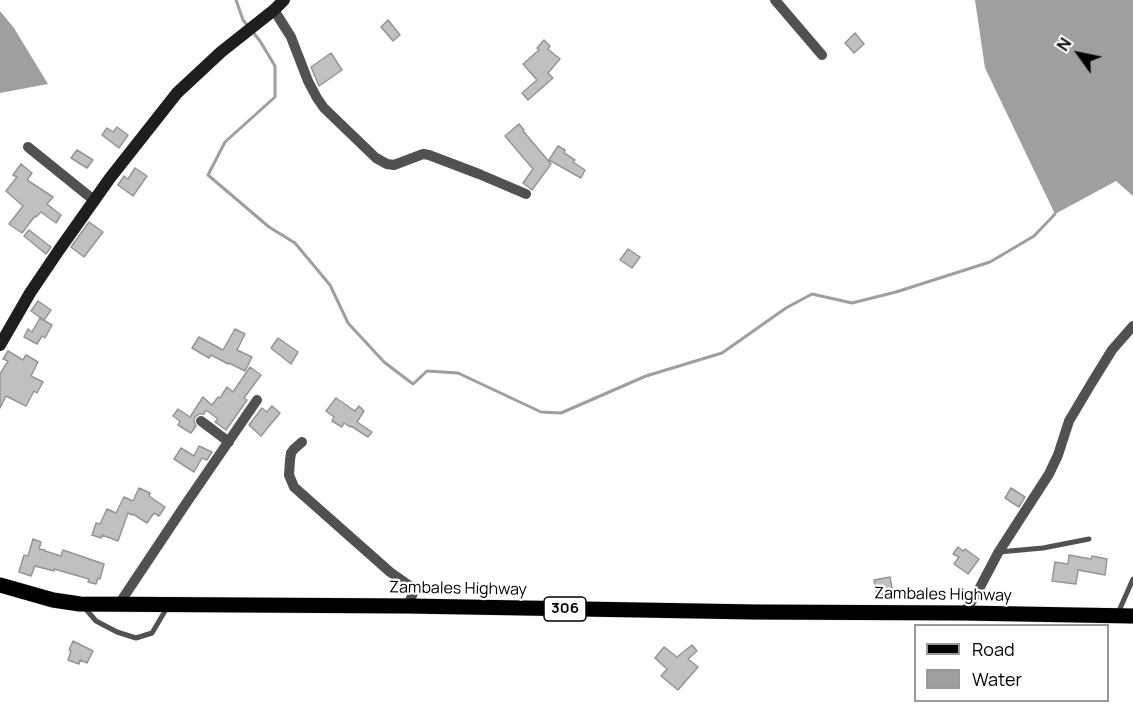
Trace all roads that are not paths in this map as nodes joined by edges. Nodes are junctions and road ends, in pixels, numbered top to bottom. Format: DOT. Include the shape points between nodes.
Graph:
graph roads {
  1 [pos="284,0"];
  2 [pos="775,0"];
  3 [pos="271,13"];
  4 [pos="822,55"];
  5 [pos="28,147"];
  6 [pos="526,194"];
  7 [pos="95,201"];
  8 [pos="1133,326"];
  9 [pos="0,345"];
  10 [pos="257,400"];
  11 [pos="201,422"];
  12 [pos="229,442"];
  13 [pos="302,442"];
  14 [pos="1089,539"];
  15 [pos="998,553"];
  16 [pos="1133,579"];
  17 [pos="0,585"];
  18 [pos="81,604"];
  19 [pos="119,604"];
  20 [pos="168,605"];
  21 [pos="408,606"];
  22 [pos="964,613"];
  23 [pos="1116,616"];
  24 [pos="1133,616"];
  1 -- 3 [label="street"];
  2 -- 4 [label="street"];
  3 -- 6 [label="street" via="291,37 316,98 376,158 393,165 429,155"];
  3 -- 7 [label="street" via="177,93"];
  5 -- 7 [label="street"];
  7 -- 9 [label="street" via="30,293"];
  8 -- 15 [label="street" via="1091,384 1069,421 1049,474"];
  10 -- 12 [label="street"];
  11 -- 12 [label="street"];
  12 -- 19 [label="street"];
  13 -- 21 [label="street" via="291,453 289,475 294,487 410,586 413,593"];
  14 -- 15 [label="lane"];
  15 -- 22 [label="street"];
  16 -- 23 [label="lane"];
  17 -- 18 [label="main road, Zambales Highway / 306"];
  18 -- 19 [label="main road, Zambales Highway / 306"];
  18 -- 20 [label="lane" via="96,621 136,638 152,633"];
  19 -- 20 [label="main road, Zambales Highway / 306"];
  20 -- 21 [label="main road, Zambales Highway / 306"];
  21 -- 22 [label="main road, Zambales Highway / 306"];
  22 -- 23 [label="main road, Zambales Highway / 306"];
  23 -- 24 [label="main road, Zambales Highway / 306"];
}
